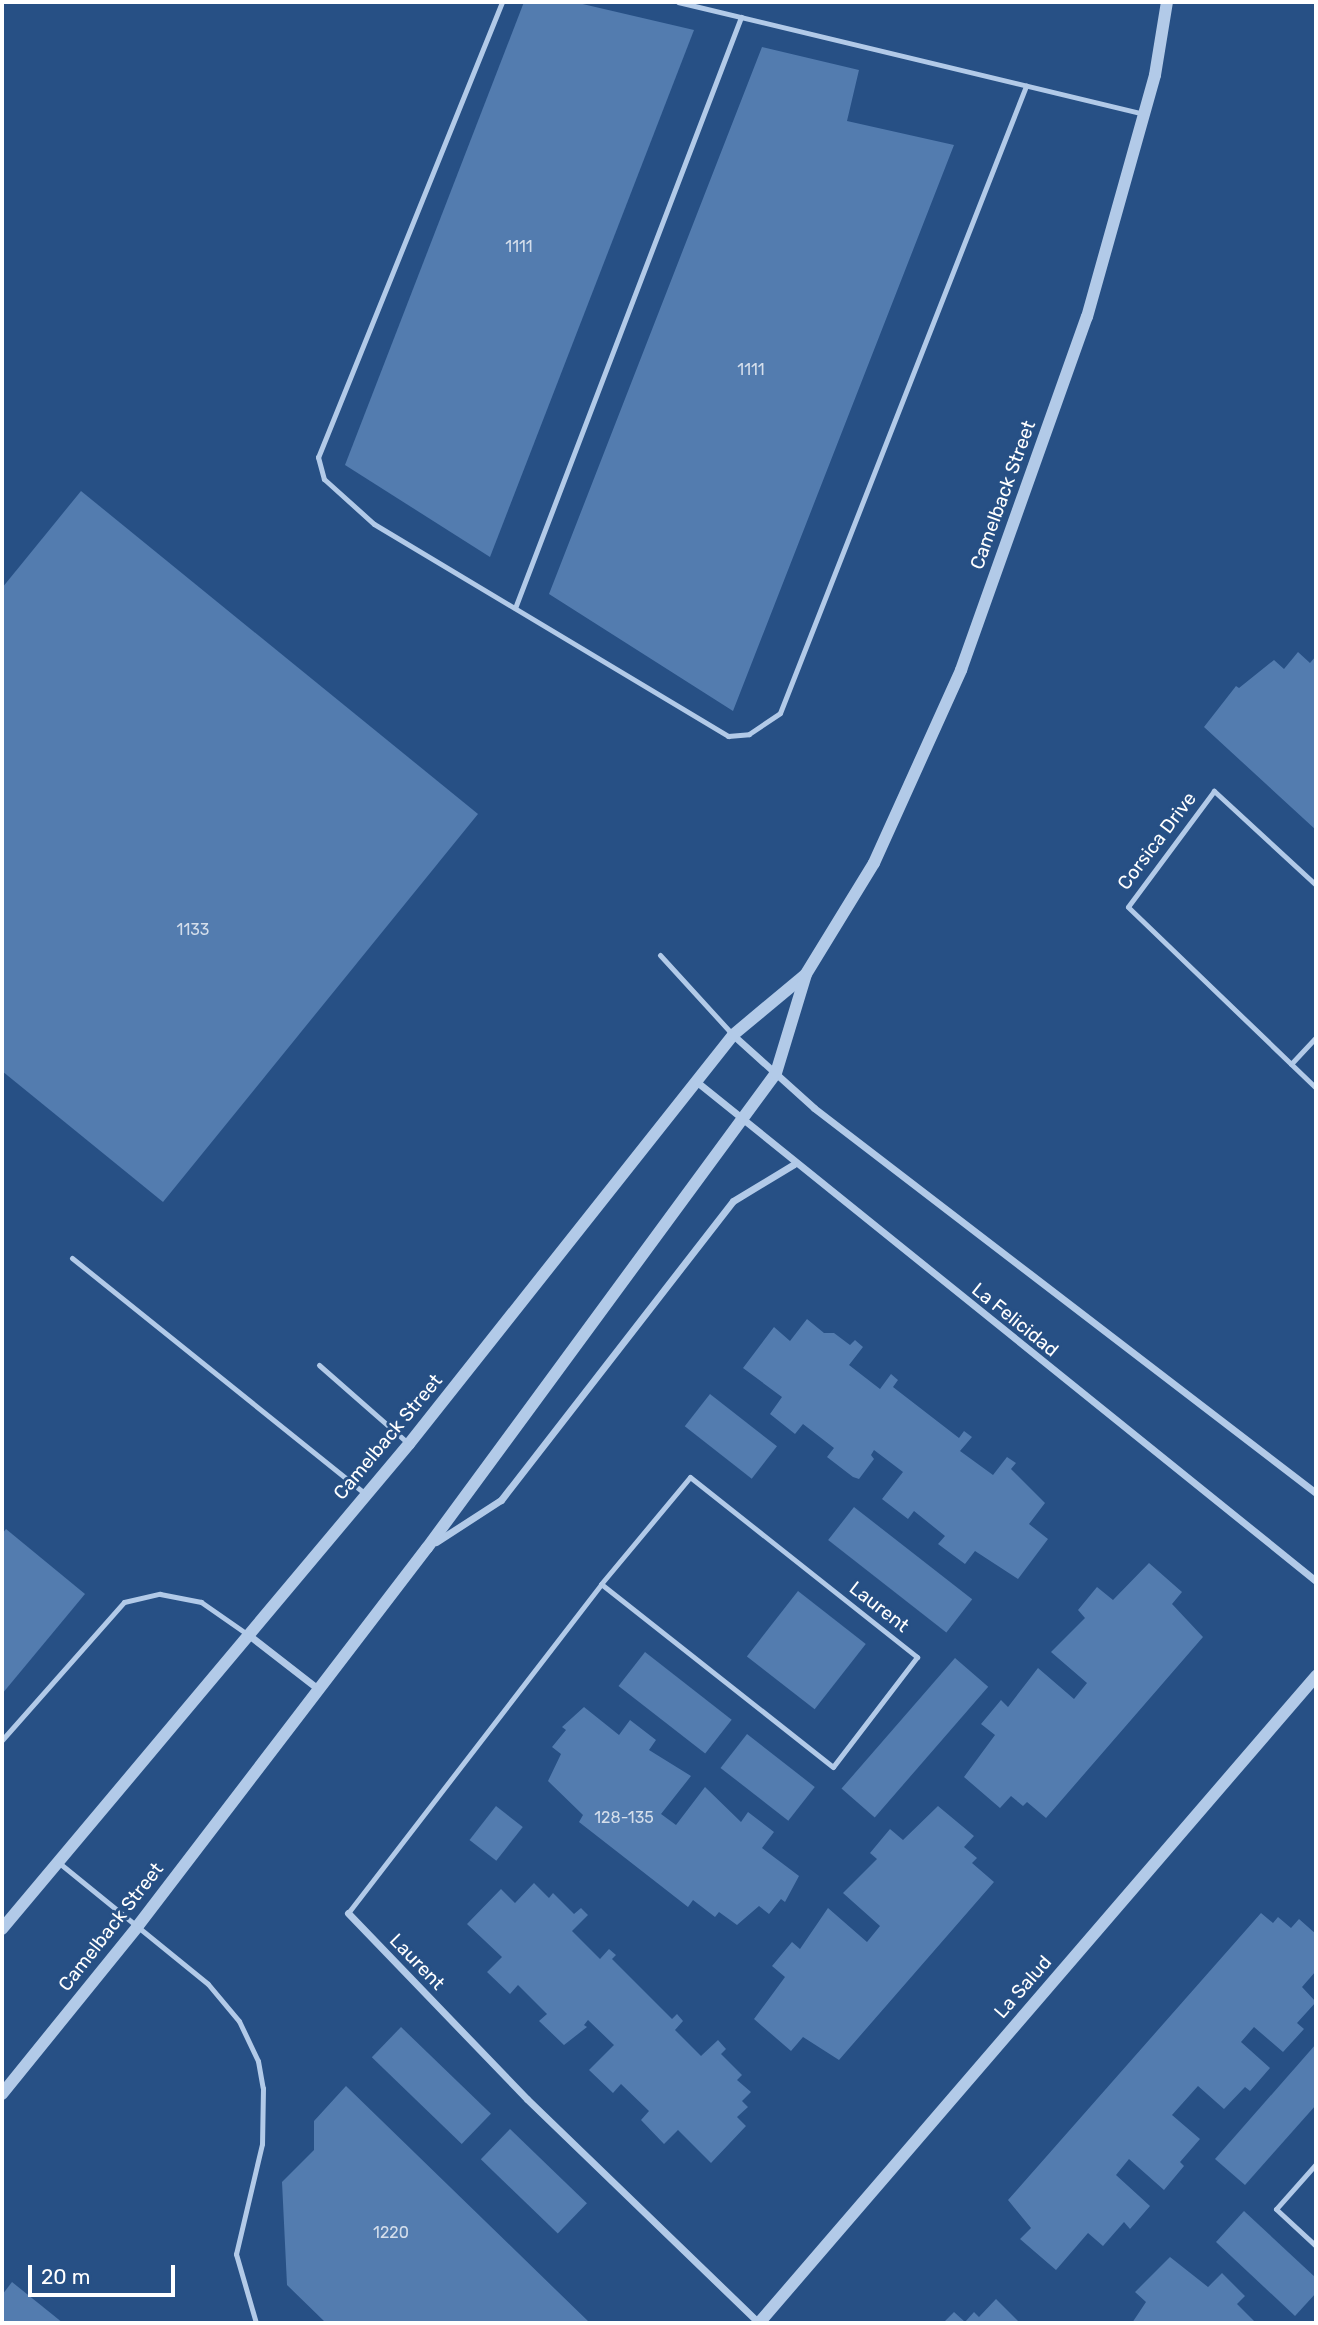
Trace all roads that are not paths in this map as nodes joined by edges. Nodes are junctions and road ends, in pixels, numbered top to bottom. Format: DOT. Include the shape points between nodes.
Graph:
graph roads {
  1 [pos="502,2"];
  2 [pos="678,2"];
  3 [pos="1167,2"];
  4 [pos="741,17"];
  5 [pos="1026,86"];
  6 [pos="1144,114"];
  7 [pos="515,608"];
  8 [pos="1316,885"];
  9 [pos="660,954"];
  10 [pos="806,974"];
  11 [pos="733,1035"];
  12 [pos="1316,1037"];
  13 [pos="1291,1065"];
  14 [pos="776,1073"];
  15 [pos="697,1082"];
  16 [pos="1316,1088"];
  17 [pos="743,1120"];
  18 [pos="794,1164"];
  19 [pos="72,1258"];
  20 [pos="319,1365"];
  21 [pos="409,1444"];
  22 [pos="1316,1493"];
  23 [pos="366,1494"];
  24 [pos="426,1548"];
  25 [pos="1316,1581"];
  26 [pos="601,1584"];
  27 [pos="250,1636"];
  28 [pos="1316,1676"];
  29 [pos="318,1689"];
  30 [pos="2,1740"];
  31 [pos="58,1862"];
  32 [pos="348,1913"];
  33 [pos="137,1927"];
  34 [pos="2,1929"];
  35 [pos="2,2094"];
  36 [pos="1316,2164"];
  37 [pos="1316,2246"];
  38 [pos="256,2323"];
  39 [pos="759,2323"];
  1 -- 7 [label="lane" via="318,457 324,479 374,523"];
  2 -- 4 [label="lane"];
  3 -- 6 [label="street, Camelback Street"];
  4 -- 5 [label="lane"];
  4 -- 7 [label="lane"];
  5 -- 6 [label="lane"];
  5 -- 7 [label="lane" via="780,713 749,734 728,736"];
  6 -- 10 [label="street, Camelback Street" via="1087,317 961,670 874,863"];
  8 -- 13 [label="lane, Corsica Drive" via="1214,791 1128,907"];
  9 -- 11 [label="lane"];
  10 -- 11 [label="street, Camelback Street"];
  10 -- 14 [label="street, Camelback Street"];
  11 -- 14 [label="street"];
  11 -- 15 [label="street, Camelback Street"];
  12 -- 13 [label="lane"];
  13 -- 16 [label="lane, Corsica Drive"];
  14 -- 17 [label="street, Camelback Street"];
  14 -- 22 [label="street" via="814,1108"];
  15 -- 17 [label="street, La Felicidad"];
  15 -- 21 [label="street, Camelback Street"];
  17 -- 18 [label="street, La Felicidad"];
  17 -- 24 [label="street, Camelback Street"];
  18 -- 24 [label="street, Camelback Street" via="733,1201 501,1500"];
  18 -- 25 [label="street, La Felicidad"];
  19 -- 23 [label="lane"];
  20 -- 21 [label="lane"];
  21 -- 23 [label="street, Camelback Street"];
  23 -- 27 [label="street, Camelback Street"];
  24 -- 29 [label="street, Camelback Street"];
  26 -- 26 [label="lane, Laurent" via="833,1767 916,1657 690,1478"];
  26 -- 32 [label="lane, Laurent"];
  27 -- 29 [label="street"];
  27 -- 30 [label="lane" via="201,1602 160,1594 124,1602"];
  27 -- 31 [label="street, Camelback Street"];
  28 -- 39 [label="street, La Salud"];
  29 -- 33 [label="street, Camelback Street"];
  31 -- 33 [label="lane"];
  31 -- 34 [label="street, Camelback Street"];
  32 -- 39 [label="street, Laurent" via="527,2099"];
  33 -- 35 [label="street, Camelback Street"];
  33 -- 38 [label="lane" via="208,1984 239,2021 258,2061 263,2088 261,2144 236,2254"];
  36 -- 37 [label="lane" via="1276,2209"];
}
